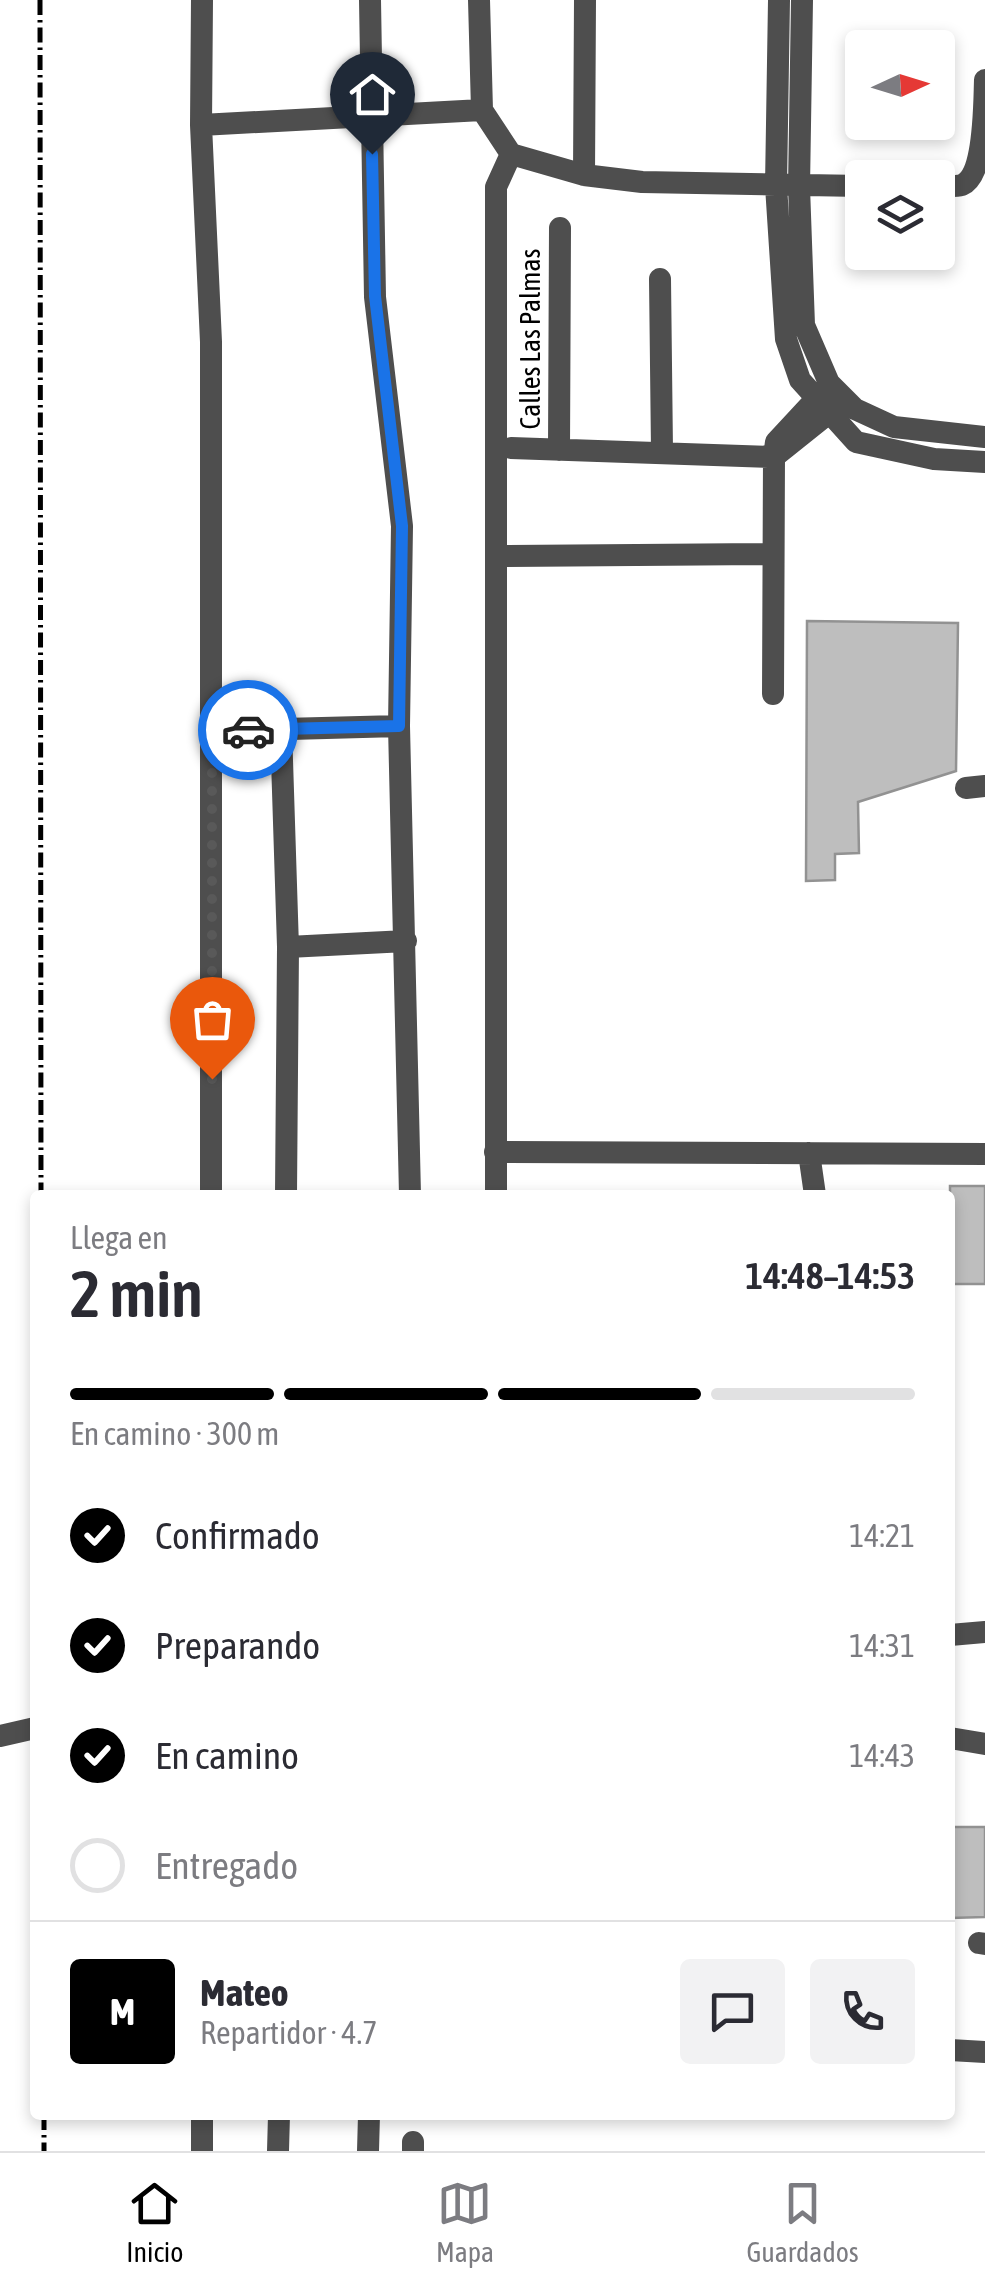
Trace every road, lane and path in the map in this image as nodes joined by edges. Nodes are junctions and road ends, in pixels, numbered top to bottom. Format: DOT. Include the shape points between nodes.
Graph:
graph roads {
  1 [pos="202,0"];
  2 [pos="370,0"];
  3 [pos="479,0"];
  4 [pos="585,0"];
  5 [pos="780,0"];
  6 [pos="802,0"];
  7 [pos="985,80"];
  8 [pos="482,110"];
  9 [pos="371,119"];
  10 [pos="201,126"];
  11 [pos="510,154"];
  12 [pos="584,175"];
  13 [pos="955,185"];
  14 [pos="787,186"];
  15 [pos="845,186"];
  16 [pos="560,228"];
  17 [pos="660,279"];
  18 [pos="822,407"];
  19 [pos="985,437"];
  20 [pos="511,448"];
  21 [pos="559,450"];
  22 [pos="662,451"];
  23 [pos="774,457"];
  24 [pos="985,462"];
  25 [pos="773,554"];
  26 [pos="506,556"];
  27 [pos="774,694"];
  28 [pos="399,726"];
  29 [pos="281,729"];
  30 [pos="212,731"];
  31 [pos="406,941"];
  32 [pos="288,947"];
  33 [pos="496,1152"];
  34 [pos="809,1153"];
  35 [pos="985,1154"];
  36 [pos="211,1190"];
  37 [pos="286,1190"];
  38 [pos="410,1190"];
  39 [pos="496,1190"];
  40 [pos="814,1190"];
  41 [pos="985,1632"];
  42 [pos="955,1635"];
  43 [pos="30,1729"];
  44 [pos="0,1736"];
  45 [pos="955,1739"];
  46 [pos="985,1744"];
  47 [pos="955,2050"];
  48 [pos="985,2052"];
  49 [pos="202,2120"];
  50 [pos="279,2120"];
  51 [pos="369,2120"];
  52 [pos="202,2151"];
  53 [pos="278,2151"];
  54 [pos="368,2151"];
  1 -- 10 [label="street"];
  2 -- 9 [label="street"];
  3 -- 8 [label="street"];
  4 -- 12 [label="street"];
  5 -- 14 [label="street"];
  6 -- 14 [label="street"];
  7 -- 13 [label="street" via="982,158 976,176"];
  8 -- 9 [label="street"];
  8 -- 11 [label="street"];
  9 -- 10 [label="street"];
  9 -- 28 [label="street" via="375,296 402,526"];
  10 -- 30 [label="street" via="211,342"];
  11 -- 12 [label="street"];
  11 -- 33 [label="street" via="496,187"];
  12 -- 14 [label="street"];
  14 -- 15 [label="street"];
  14 -- 18 [label="street" via="786,339 800,380"];
  14 -- 19 [label="street" via="804,325 829,383 855,409 894,427"];
  16 -- 21 [label="street, Calles Las Palmas"];
  17 -- 22 [label="street"];
  18 -- 23 [label="street" via="776,442"];
  18 -- 24 [label="street" via="856,442 934,460"];
  20 -- 21 [label="street"];
  21 -- 22 [label="street"];
  22 -- 23 [label="street"];
  23 -- 25 [label="street"];
  25 -- 26 [label="street"];
  25 -- 27 [label="street"];
  28 -- 29 [label="street"];
  28 -- 31 [label="street"];
  29 -- 30 [label="street"];
  29 -- 32 [label="street"];
  30 -- 36 [label="street"];
  31 -- 32 [label="street"];
  31 -- 38 [label="street"];
  32 -- 37 [label="street"];
  33 -- 34 [label="street"];
  33 -- 39 [label="street"];
  34 -- 35 [label="street"];
  34 -- 40 [label="street"];
  41 -- 42 [label="street"];
  43 -- 44 [label="street"];
  45 -- 46 [label="street"];
  47 -- 48 [label="street"];
  49 -- 52 [label="street"];
  50 -- 53 [label="street"];
  51 -- 54 [label="street"];
}
